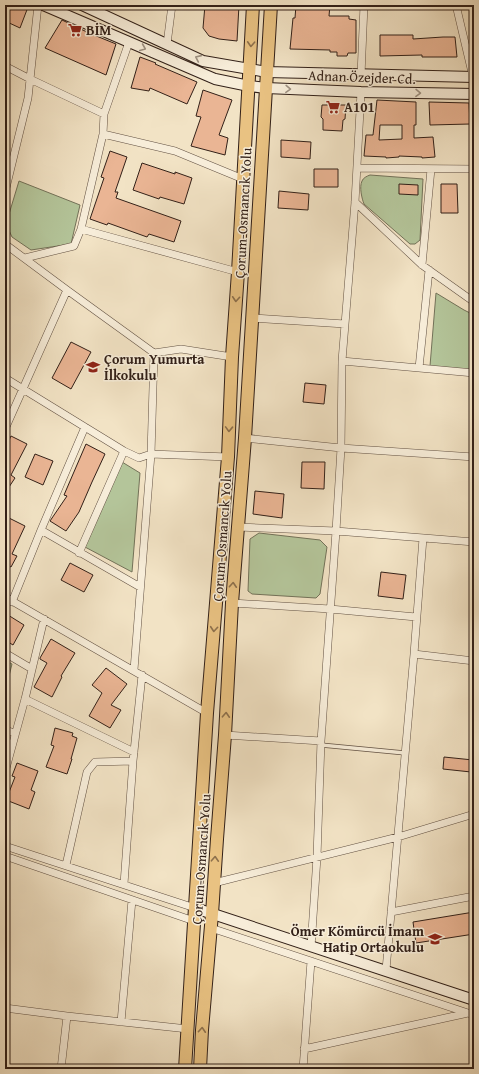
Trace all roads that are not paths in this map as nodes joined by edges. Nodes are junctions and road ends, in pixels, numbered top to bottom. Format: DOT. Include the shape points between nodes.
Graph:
graph roads {
  1 [pos="38,5"];
  2 [pos="43,5"];
  3 [pos="82,5"];
  4 [pos="172,5"];
  5 [pos="253,5"];
  6 [pos="271,5"];
  7 [pos="364,5"];
  8 [pos="456,5"];
  9 [pos="129,42"];
  10 [pos="167,44"];
  11 [pos="5,66"];
  12 [pos="249,69"];
  13 [pos="267,72"];
  14 [pos="361,75"];
  15 [pos="474,77"];
  16 [pos="30,79"];
  17 [pos="249,86"];
  18 [pos="266,88"];
  19 [pos="361,92"];
  20 [pos="474,95"];
  21 [pos="104,114"];
  22 [pos="103,134"];
  23 [pos="357,168"];
  24 [pos="431,169"];
  25 [pos="474,169"];
  26 [pos="243,179"];
  27 [pos="5,192"];
  28 [pos="355,202"];
  29 [pos="81,230"];
  30 [pos="5,244"];
  31 [pos="25,258"];
  32 [pos="426,267"];
  33 [pos="238,272"];
  34 [pos="67,290"];
  35 [pos="474,302"];
  36 [pos="252,318"];
  37 [pos="345,324"];
  38 [pos="154,353"];
  39 [pos="232,357"];
  40 [pos="342,361"];
  41 [pos="419,368"];
  42 [pos="474,373"];
  43 [pos="5,378"];
  44 [pos="23,388"];
  45 [pos="85,427"];
  46 [pos="5,429"];
  47 [pos="245,438"];
  48 [pos="341,448"];
  49 [pos="124,451"];
  50 [pos="151,454"];
  51 [pos="228,457"];
  52 [pos="474,457"];
  53 [pos="238,527"];
  54 [pos="41,530"];
  55 [pos="336,531"];
  56 [pos="423,538"];
  57 [pos="474,542"];
  58 [pos="79,553"];
  59 [pos="140,587"];
  60 [pos="5,597"];
  61 [pos="12,602"];
  62 [pos="232,603"];
  63 [pos="330,609"];
  64 [pos="416,617"];
  65 [pos="44,619"];
  66 [pos="5,653"];
  67 [pos="414,654"];
  68 [pos="474,661"];
  69 [pos="32,669"];
  70 [pos="134,670"];
  71 [pos="142,675"];
  72 [pos="25,700"];
  73 [pos="207,713"];
  74 [pos="5,730"];
  75 [pos="16,733"];
  76 [pos="225,735"];
  77 [pos="321,743"];
  78 [pos="134,752"];
  79 [pos="405,753"];
  80 [pos="133,762"];
  81 [pos="5,772"];
  82 [pos="474,814"];
  83 [pos="398,837"];
  84 [pos="5,846"];
  85 [pos="5,856"];
  86 [pos="317,857"];
  87 [pos="66,865"];
  88 [pos="214,883"];
  89 [pos="124,884"];
  90 [pos="474,896"];
  91 [pos="132,900"];
  92 [pos="195,908"];
  93 [pos="390,912"];
  94 [pos="212,914"];
  95 [pos="194,921"];
  96 [pos="211,928"];
  97 [pos="312,947"];
  98 [pos="311,961"];
  99 [pos="386,970"];
  100 [pos="474,1000"];
  101 [pos="5,1008"];
  102 [pos="471,1014"];
  103 [pos="67,1016"];
  104 [pos="121,1022"];
  105 [pos="188,1028"];
  106 [pos="304,1049"];
  107 [pos="61,1069"];
  108 [pos="185,1069"];
  109 [pos="200,1069"];
  110 [pos="303,1069"];
  1 -- 16 [label="street"];
  2 -- 9 [label="street, Adnan Özejder Cd."];
  3 -- 10 [label="street, Adnan Özejder Cd."];
  4 -- 10 [label="street"];
  5 -- 12 [label="highway, Çorum-Osmancık Yolu, one-way"];
  6 -- 13 [label="highway, Çorum-Osmancık Yolu"];
  7 -- 14 [label="street"];
  8 -- 15 [label="street"];
  9 -- 17 [label="street, Adnan Özejder Cd., one-way" via="215,79"];
  9 -- 21 [label="street"];
  12 -- 10 [label="street, Adnan Özejder Cd., one-way" via="203,61"];
  11 -- 16 [label="street"];
  12 -- 13 [label="street, Adnan Özejder Cd."];
  12 -- 17 [label="highway, Çorum-Osmancık Yolu"];
  13 -- 14 [label="street, Adnan Özejder Cd."];
  13 -- 18 [label="highway, Çorum-Osmancık Yolu"];
  14 -- 15 [label="street, Adnan Özejder Cd."];
  16 -- 21 [label="street"];
  16 -- 27 [label="street" via="28,98"];
  17 -- 18 [label="street, Adnan Özejder Cd."];
  17 -- 26 [label="highway, Çorum-Osmancık Yolu"];
  18 -- 19 [label="street, Adnan Özejder Cd., one-way"];
  18 -- 36 [label="highway, Çorum-Osmancık Yolu"];
  19 -- 20 [label="street, Adnan Özejder Cd., one-way"];
  19 -- 23 [label="street"];
  21 -- 22 [label="street"];
  22 -- 26 [label="street" via="175,151"];
  22 -- 29 [label="street"];
  23 -- 24 [label="street"];
  23 -- 28 [label="street"];
  24 -- 25 [label="street"];
  24 -- 32 [label="street"];
  26 -- 33 [label="highway, Çorum-Osmancık Yolu"];
  28 -- 32 [label="street"];
  28 -- 37 [label="street"];
  29 -- 31 [label="street" via="74,246"];
  29 -- 33 [label="street"];
  30 -- 31 [label="street"];
  31 -- 34 [label="street"];
  32 -- 35 [label="street"];
  32 -- 41 [label="street"];
  33 -- 39 [label="highway, Çorum-Osmancık Yolu, one-way"];
  34 -- 38 [label="street"];
  34 -- 44 [label="street"];
  36 -- 37 [label="street"];
  36 -- 47 [label="highway, Çorum-Osmancık Yolu"];
  37 -- 40 [label="street"];
  38 -- 39 [label="street" via="181,350"];
  38 -- 50 [label="street"];
  39 -- 51 [label="highway, Çorum-Osmancık Yolu, one-way"];
  40 -- 41 [label="street"];
  40 -- 48 [label="street"];
  41 -- 42 [label="street"];
  43 -- 44 [label="street"];
  44 -- 45 [label="street"];
  44 -- 46 [label="street"];
  45 -- 49 [label="street"];
  45 -- 54 [label="street"];
  47 -- 48 [label="street"];
  47 -- 53 [label="highway, Çorum-Osmancık Yolu"];
  48 -- 52 [label="street"];
  48 -- 55 [label="street"];
  49 -- 50 [label="street" via="140,458"];
  49 -- 58 [label="street"];
  50 -- 51 [label="street"];
  50 -- 59 [label="street"];
  51 -- 73 [label="highway, Çorum-Osmancık Yolu, one-way"];
  53 -- 55 [label="street"];
  62 -- 53 [label="highway, Çorum-Osmancık Yolu, one-way"];
  54 -- 58 [label="street"];
  54 -- 61 [label="street"];
  55 -- 56 [label="street"];
  55 -- 63 [label="street"];
  56 -- 57 [label="street"];
  56 -- 64 [label="street"];
  58 -- 59 [label="street"];
  59 -- 70 [label="street"];
  60 -- 61 [label="street"];
  61 -- 65 [label="street"];
  62 -- 63 [label="street"];
  76 -- 62 [label="highway, Çorum-Osmancık Yolu, one-way"];
  63 -- 64 [label="street"];
  63 -- 77 [label="street"];
  64 -- 67 [label="street"];
  65 -- 69 [label="street"];
  65 -- 70 [label="street"];
  66 -- 69 [label="street"];
  67 -- 68 [label="street"];
  67 -- 79 [label="street"];
  69 -- 72 [label="street"];
  70 -- 71 [label="street"];
  71 -- 73 [label="street"];
  71 -- 78 [label="street"];
  72 -- 75 [label="street"];
  72 -- 78 [label="street"];
  73 -- 92 [label="highway, Çorum-Osmancık Yolu"];
  74 -- 75 [label="street"];
  75 -- 81 [label="street"];
  76 -- 77 [label="street"];
  88 -- 76 [label="highway, Çorum-Osmancık Yolu, one-way"];
  77 -- 79 [label="lane"];
  77 -- 86 [label="street"];
  78 -- 80 [label="street"];
  79 -- 83 [label="street"];
  80 -- 87 [label="street" via="94,762 87,772"];
  80 -- 89 [label="street"];
  82 -- 83 [label="street"];
  83 -- 86 [label="street"];
  83 -- 93 [label="street"];
  84 -- 87 [label="street"];
  85 -- 91 [label="street"];
  86 -- 88 [label="street"];
  86 -- 97 [label="street"];
  87 -- 89 [label="street"];
  88 -- 94 [label="highway, Çorum-Osmancık Yolu"];
  89 -- 92 [label="street"];
  90 -- 93 [label="street"];
  91 -- 95 [label="street"];
  91 -- 104 [label="street"];
  92 -- 94 [label="street"];
  92 -- 95 [label="highway, Çorum-Osmancık Yolu"];
  93 -- 99 [label="street"];
  94 -- 96 [label="highway, Çorum-Osmancık Yolu"];
  94 -- 97 [label="street"];
  95 -- 105 [label="highway, Çorum-Osmancık Yolu"];
  96 -- 98 [label="street"];
  109 -- 96 [label="highway, Çorum-Osmancık Yolu, one-way"];
  97 -- 99 [label="street"];
  98 -- 102 [label="street"];
  98 -- 106 [label="street"];
  99 -- 100 [label="street"];
  101 -- 103 [label="street"];
  102 -- 106 [label="street"];
  103 -- 104 [label="street"];
  103 -- 107 [label="street"];
  104 -- 105 [label="street"];
  105 -- 108 [label="highway, Çorum-Osmancık Yolu"];
  106 -- 110 [label="street"];
}
